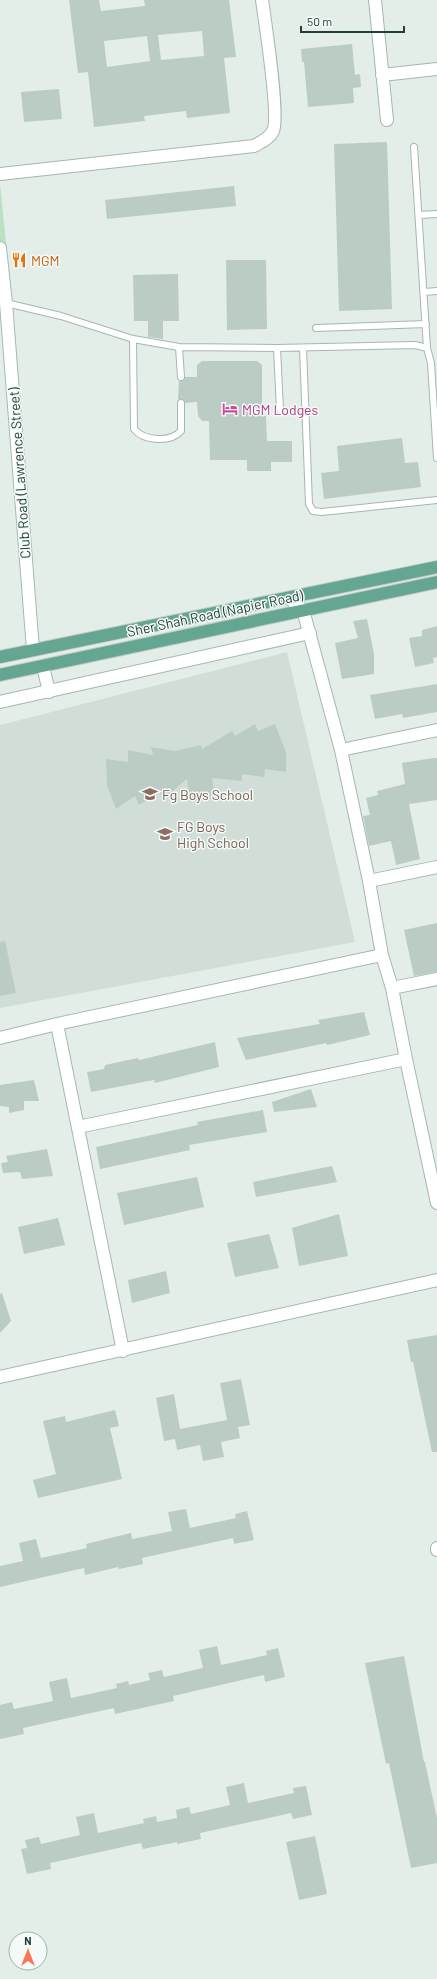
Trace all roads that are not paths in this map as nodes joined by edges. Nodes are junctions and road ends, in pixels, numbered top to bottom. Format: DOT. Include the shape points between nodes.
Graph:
graph roads {
  1 [pos="262,0"];
  2 [pos="375,0"];
  3 [pos="437,69"];
  4 [pos="382,75"];
  5 [pos="387,120"];
  6 [pos="414,147"];
  7 [pos="0,174"];
  8 [pos="437,214"];
  9 [pos="419,215"];
  10 [pos="0,248"];
  11 [pos="437,291"];
  12 [pos="424,292"];
  13 [pos="6,303"];
  14 [pos="426,324"];
  15 [pos="316,328"];
  16 [pos="133,339"];
  17 [pos="179,347"];
  18 [pos="277,348"];
  19 [pos="303,348"];
  20 [pos="427,348"];
  21 [pos="181,377"];
  22 [pos="181,403"];
  23 [pos="280,410"];
  24 [pos="437,458"];
  25 [pos="437,500"];
  26 [pos="437,568"];
  27 [pos="437,582"];
  28 [pos="289,598"];
  29 [pos="303,610"];
  30 [pos="310,633"];
  31 [pos="33,650"];
  32 [pos="0,657"];
  33 [pos="43,666"];
  34 [pos="0,675"];
  35 [pos="49,692"];
  36 [pos="0,702"];
  37 [pos="437,730"];
  38 [pos="341,750"];
  39 [pos="437,867"];
  40 [pos="369,881"];
  41 [pos="382,955"];
  42 [pos="437,979"];
  43 [pos="392,988"];
  44 [pos="57,1024"];
  45 [pos="0,1038"];
  46 [pos="406,1059"];
  47 [pos="78,1128"];
  48 [pos="437,1203"];
  49 [pos="437,1280"];
  50 [pos="123,1351"];
  51 [pos="0,1377"];
  1 -- 7 [label="street" via="275,112 273,131 264,141 254,146"];
  2 -- 4 [label="street"];
  3 -- 4 [label="street"];
  4 -- 5 [label="street"];
  6 -- 9 [label="lane"];
  8 -- 9 [label="lane"];
  9 -- 12 [label="lane"];
  10 -- 13 [label="street, Club Road (Lawrence Street)"];
  11 -- 12 [label="lane"];
  12 -- 14 [label="lane"];
  13 -- 16 [label="lane" via="61,316"];
  13 -- 31 [label="street, Club Road (Lawrence Street)"];
  14 -- 15 [label="lane"];
  14 -- 20 [label="lane"];
  16 -- 17 [label="lane"];
  16 -- 22 [label="lane" via="134,429 147,438 159,439 178,435 181,432"];
  17 -- 18 [label="lane"];
  17 -- 21 [label="lane"];
  18 -- 19 [label="lane"];
  18 -- 23 [label="lane"];
  19 -- 20 [label="lane" via="415,345"];
  19 -- 25 [label="lane" via="309,504 313,511"];
  20 -- 24 [label="lane" via="431,363"];
  26 -- 28 [label="main road, Sher Shah Road (Napier Road)"];
  27 -- 29 [label="main road, Sher Shah Road (Napier Road)"];
  28 -- 29 [label="street"];
  28 -- 31 [label="main road, Sher Shah Road (Napier Road)"];
  29 -- 30 [label="street"];
  29 -- 33 [label="main road, Sher Shah Road (Napier Road)"];
  30 -- 35 [label="street"];
  30 -- 38 [label="street"];
  31 -- 32 [label="main road, Sher Shah Road (Napier Road)"];
  33 -- 34 [label="main road, Sher Shah Road (Napier Road)"];
  33 -- 35 [label="street"];
  35 -- 36 [label="street"];
  37 -- 38 [label="street"];
  38 -- 40 [label="street"];
  39 -- 40 [label="street"];
  40 -- 41 [label="street"];
  41 -- 43 [label="street"];
  41 -- 44 [label="street"];
  42 -- 43 [label="street"];
  43 -- 46 [label="street"];
  44 -- 45 [label="street"];
  44 -- 47 [label="street"];
  46 -- 47 [label="street"];
  46 -- 48 [label="street"];
  47 -- 50 [label="street"];
  49 -- 50 [label="street"];
  50 -- 51 [label="street"];
}
